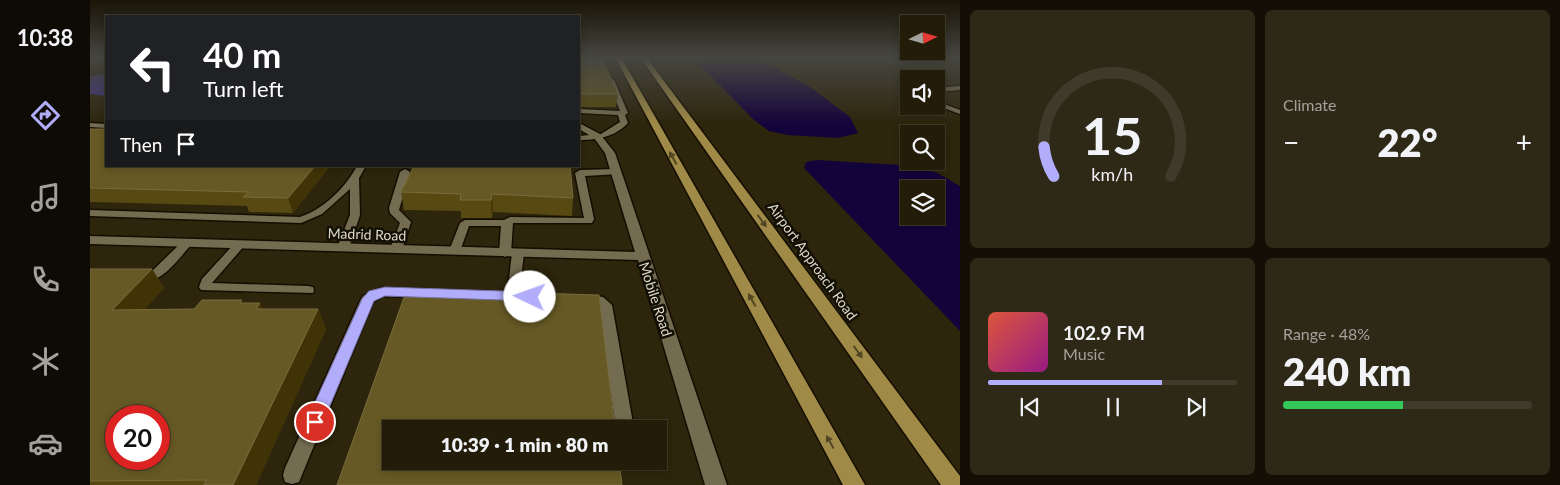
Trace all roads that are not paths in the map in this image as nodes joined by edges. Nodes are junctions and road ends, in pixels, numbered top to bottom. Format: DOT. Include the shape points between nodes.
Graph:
graph roads {
  1 [pos="611,80"];
  2 [pos="630,80"];
  3 [pos="658,80"];
  4 [pos="960,88"];
  5 [pos="945,89"];
  6 [pos="945,106"];
  7 [pos="580,112"];
  8 [pos="960,112"];
  9 [pos="621,113"];
  10 [pos="90,125"];
  11 [pos="105,126"];
  12 [pos="580,126"];
  13 [pos="580,138"];
  14 [pos="600,138"];
  15 [pos="362,167"];
  16 [pos="405,172"];
  17 [pos="616,172"];
  18 [pos="356,179"];
  19 [pos="90,214"];
  20 [pos="507,223"];
  21 [pos="90,240"];
  22 [pos="187,243"];
  23 [pos="238,245"];
  24 [pos="343,248"];
  25 [pos="396,249"];
  26 [pos="455,251"];
  27 [pos="505,252"];
  28 [pos="518,253"];
  29 [pos="643,256"];
  30 [pos="133,277"];
  31 [pos="308,290"];
  32 [pos="435,293"];
  33 [pos="494,295"];
  34 [pos="570,299"];
  35 [pos="624,420"];
  36 [pos="292,475"];
  37 [pos="716,485"];
  38 [pos="854,485"];
  39 [pos="954,485"];
  1 -- 9 [label="lane" via="625,110"];
  38 -- 2 [label="main road, one-way"];
  3 -- 39 [label="main road, Airport Approach Road, one-way"];
  4 -- 5 [label="lane"];
  6 -- 8 [label="lane"];
  7 -- 9 [label="lane"];
  9 -- 14 [label="lane" via="624,123"];
  10 -- 11 [label="lane"];
  12 -- 14 [label="street"];
  13 -- 14 [label="lane"];
  14 -- 17 [label="street, Mobile Road" via="610,153"];
  15 -- 18 [label="lane"];
  16 -- 25 [label="lane" via="394,211 406,222"];
  17 -- 20 [label="lane" via="580,174 588,221 515,220"];
  17 -- 29 [label="street, Mobile Road"];
  18 -- 19 [label="lane" via="318,214 302,220"];
  18 -- 24 [label="lane" via="355,215"];
  20 -- 26 [label="lane" via="465,223"];
  20 -- 27 [label="lane"];
  21 -- 22 [label="street, Madrid Road"];
  22 -- 23 [label="street, Madrid Road"];
  22 -- 30 [label="lane" via="154,276"];
  23 -- 24 [label="street, Madrid Road"];
  23 -- 31 [label="lane" via="205,287"];
  24 -- 25 [label="street, Madrid Road"];
  25 -- 26 [label="street, Madrid Road"];
  26 -- 27 [label="street, Madrid Road"];
  27 -- 28 [label="street, Madrid Road"];
  28 -- 29 [label="street, Madrid Road"];
  28 -- 33 [label="lane" via="518,296"];
  29 -- 37 [label="street, Mobile Road"];
  32 -- 36 [label="lane" via="385,292 368,299"];
  34 -- 35 [label="lane" via="598,300 605,305"];
}
